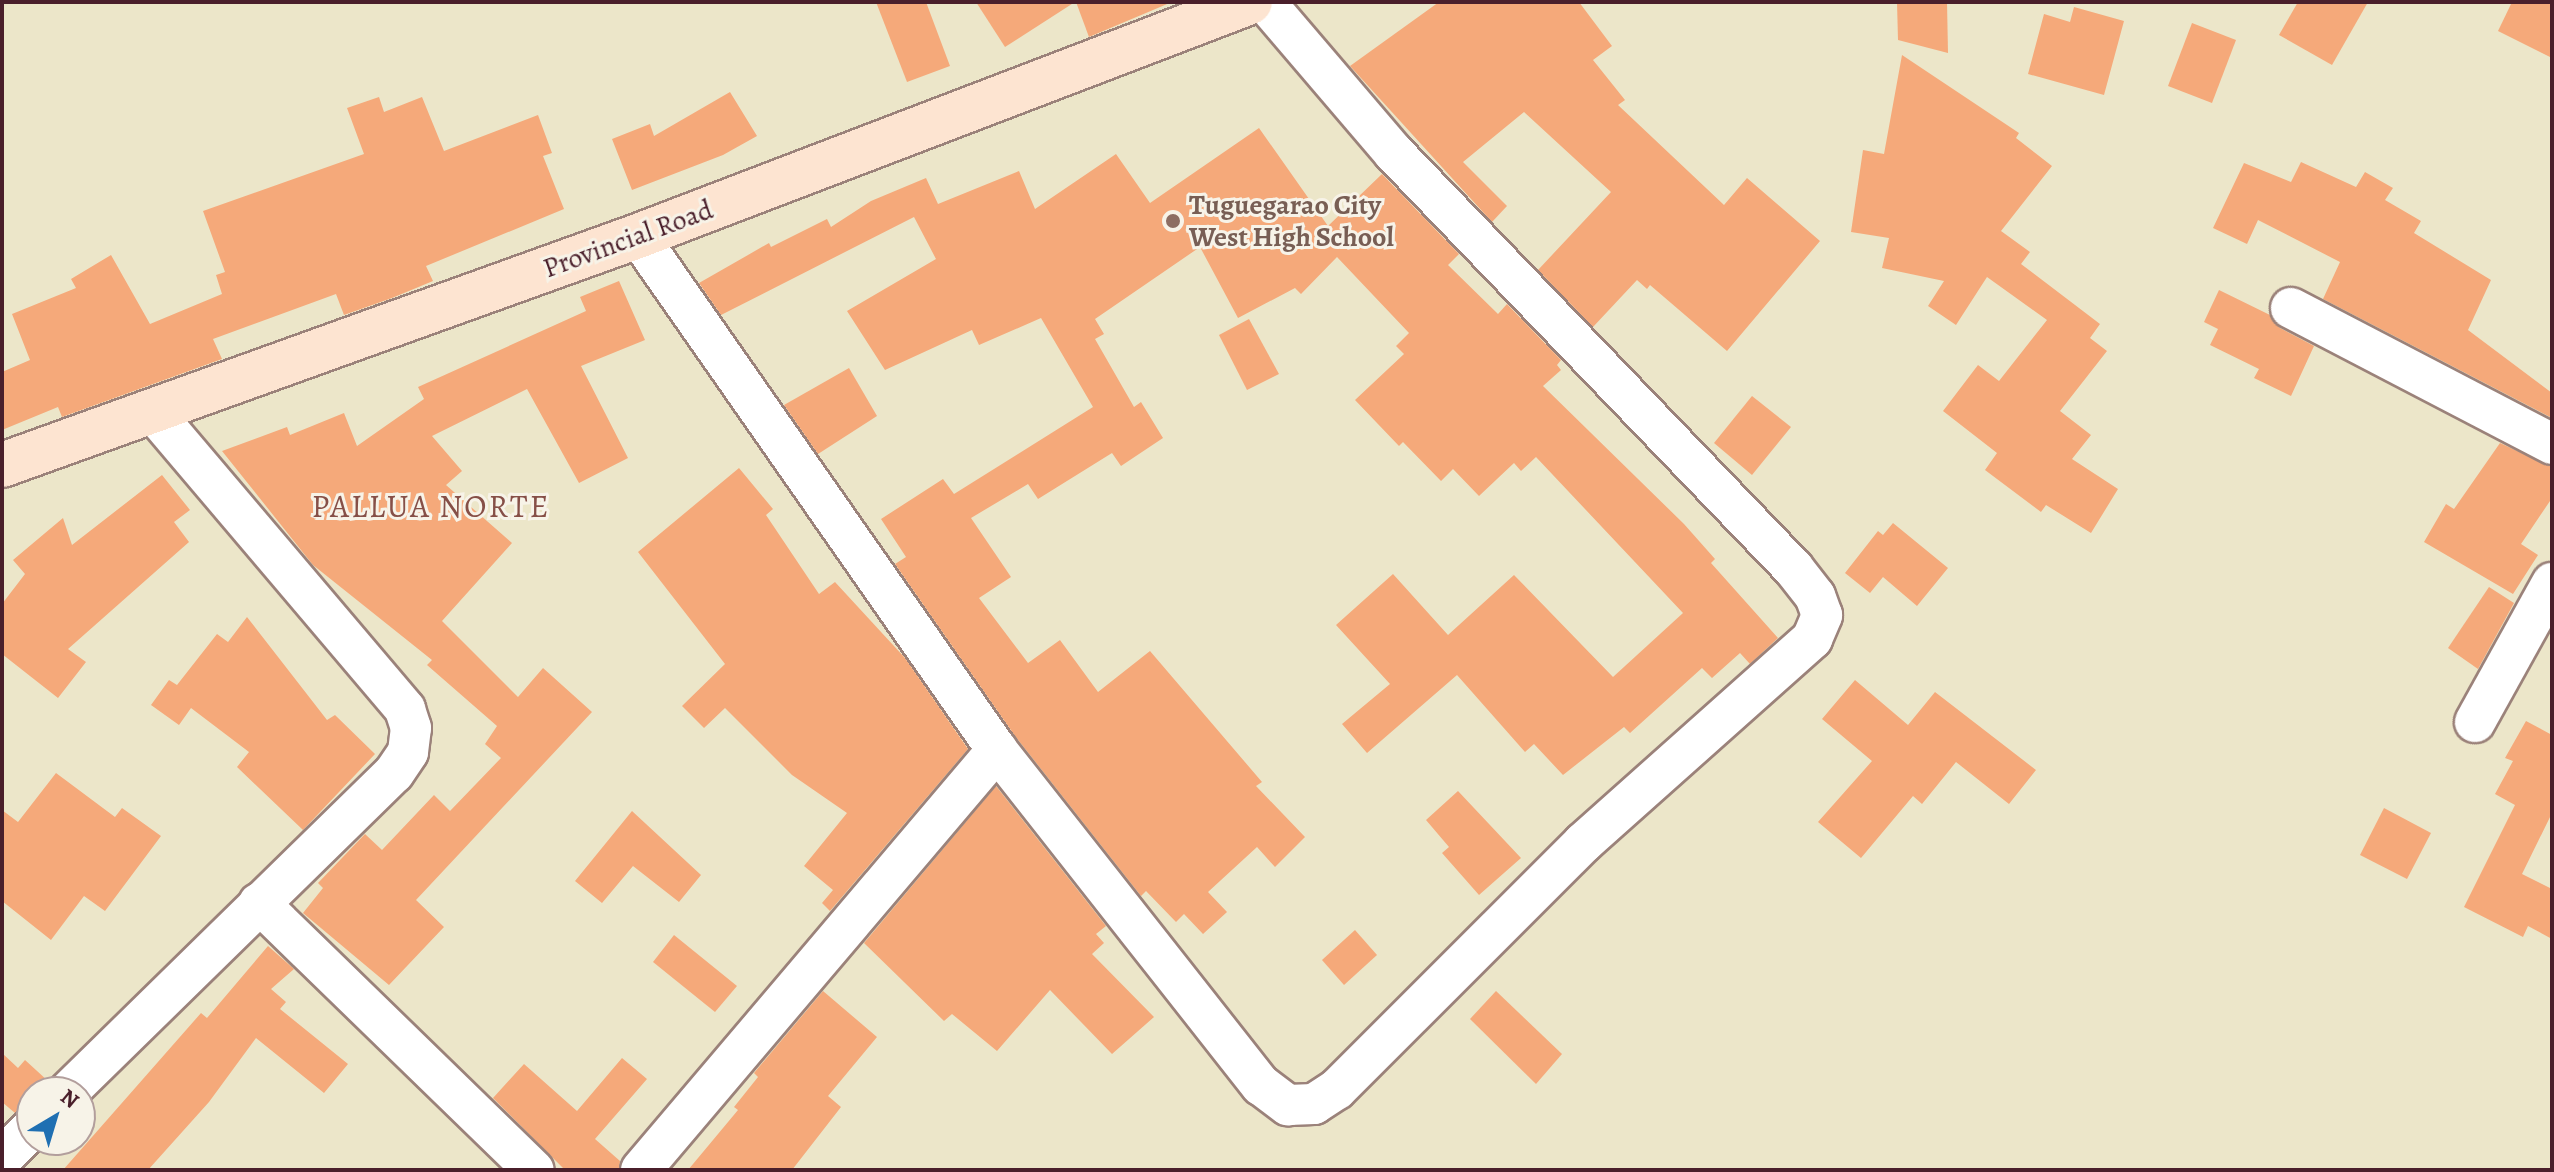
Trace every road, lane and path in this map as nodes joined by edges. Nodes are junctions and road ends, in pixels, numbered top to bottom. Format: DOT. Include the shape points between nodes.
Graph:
graph roads {
  1 [pos="1250,2"];
  2 [pos="1265,2"];
  3 [pos="638,236"];
  4 [pos="2291,308"];
  5 [pos="153,412"];
  6 [pos="2552,444"];
  7 [pos="2,465"];
  8 [pos="2552,583"];
  9 [pos="2475,722"];
  10 [pos="997,750"];
  11 [pos="259,903"];
  12 [pos="84,1076"];
  13 [pos="534,1170"];
  14 [pos="641,1170"];
  1 -- 3 [label="main road, Provincial Road"];
  2 -- 10 [label="street" via="1394,153 1793,568 1815,596 1822,615 1820,629 1583,843 1337,1089 1314,1104 1288,1105 1261,1085"];
  3 -- 5 [label="main road, Provincial Road"];
  3 -- 10 [label="street"];
  4 -- 6 [label="street"];
  5 -- 7 [label="main road, Provincial Road"];
  5 -- 11 [label="street" via="405,709 411,728 408,752 394,773"];
  8 -- 9 [label="street"];
  10 -- 14 [label="street"];
  11 -- 12 [label="street"];
  11 -- 13 [label="street"];
}
